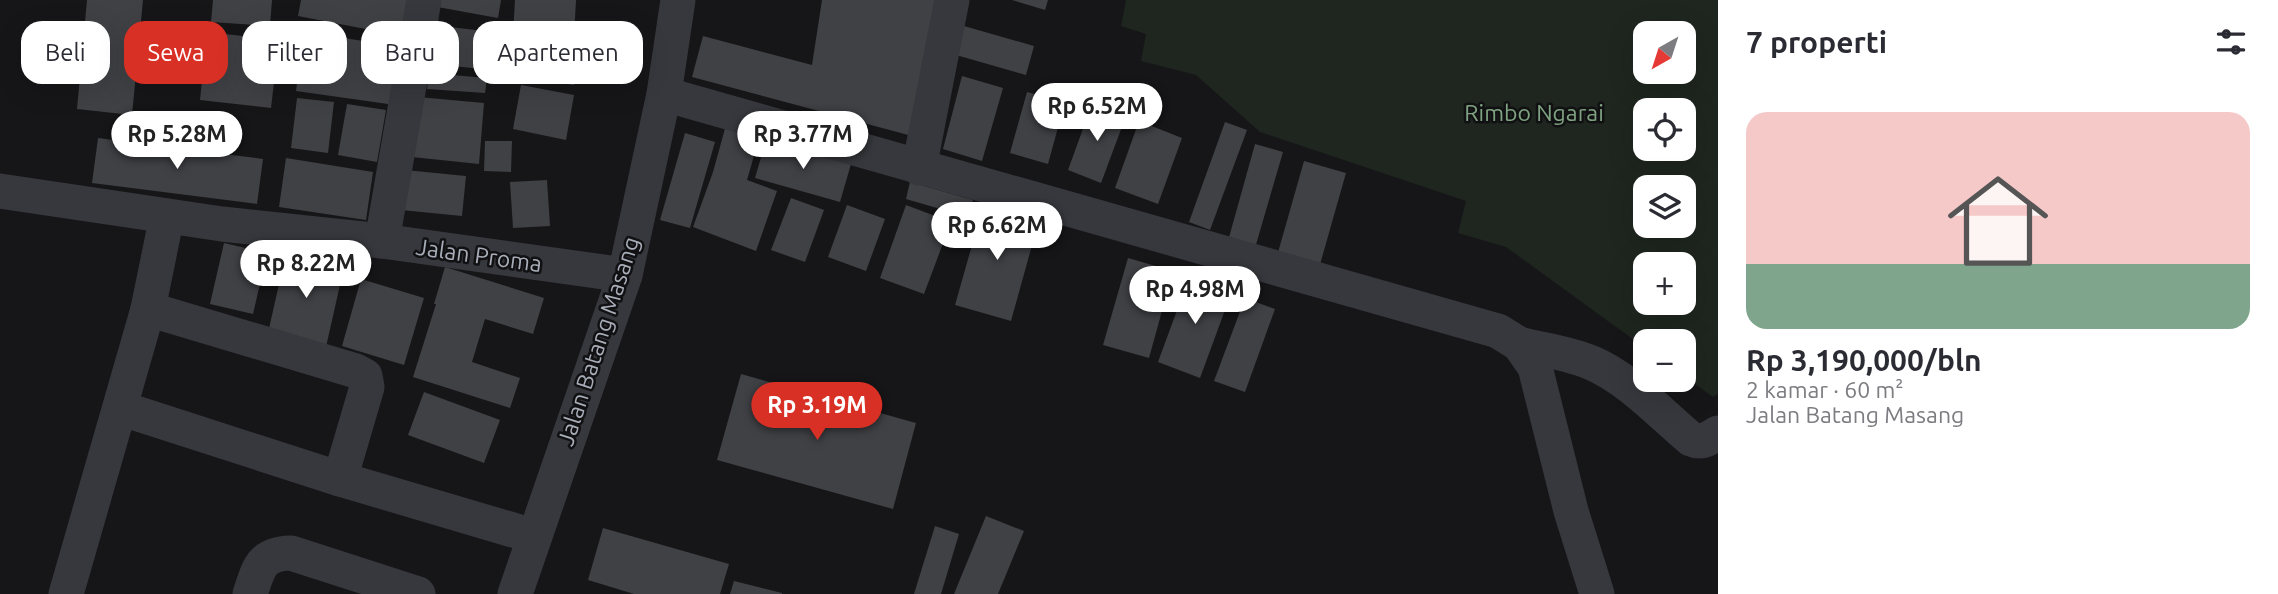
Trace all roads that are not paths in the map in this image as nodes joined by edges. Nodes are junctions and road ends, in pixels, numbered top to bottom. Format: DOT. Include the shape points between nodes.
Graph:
graph roads {
  1 [pos="424,0"];
  2 [pos="678,0"];
  3 [pos="952,0"];
  4 [pos="664,94"];
  5 [pos="919,168"];
  6 [pos="0,191"];
  7 [pos="167,216"];
  8 [pos="382,241"];
  9 [pos="625,275"];
  10 [pos="148,309"];
  11 [pos="1519,344"];
  12 [pos="120,408"];
  13 [pos="1718,433"];
  14 [pos="341,479"];
  15 [pos="533,536"];
  16 [pos="66,594"];
  17 [pos="250,594"];
  18 [pos="418,594"];
  19 [pos="515,594"];
  20 [pos="1597,594"];
  1 -- 8 [label="street"];
  2 -- 4 [label="street, Jalan Batang Masang"];
  3 -- 5 [label="street"];
  4 -- 5 [label="street"];
  4 -- 9 [label="street, Jalan Batang Masang"];
  5 -- 11 [label="street" via="1498,331"];
  6 -- 7 [label="street, Jalan Proma"];
  7 -- 8 [label="street, Jalan Proma"];
  7 -- 10 [label="street"];
  8 -- 9 [label="street, Jalan Proma"];
  9 -- 15 [label="street, Jalan Batang Masang"];
  10 -- 12 [label="street"];
  10 -- 14 [label="street" via="365,376 367,387"];
  11 -- 13 [label="street" via="1605,369 1691,439 1705,441"];
  11 -- 20 [label="street" via="1535,367"];
  12 -- 14 [label="street"];
  12 -- 16 [label="street"];
  14 -- 15 [label="street"];
  15 -- 19 [label="street, Jalan Batang Masang"];
  17 -- 18 [label="street" via="263,561 274,553 290,553"];
}
